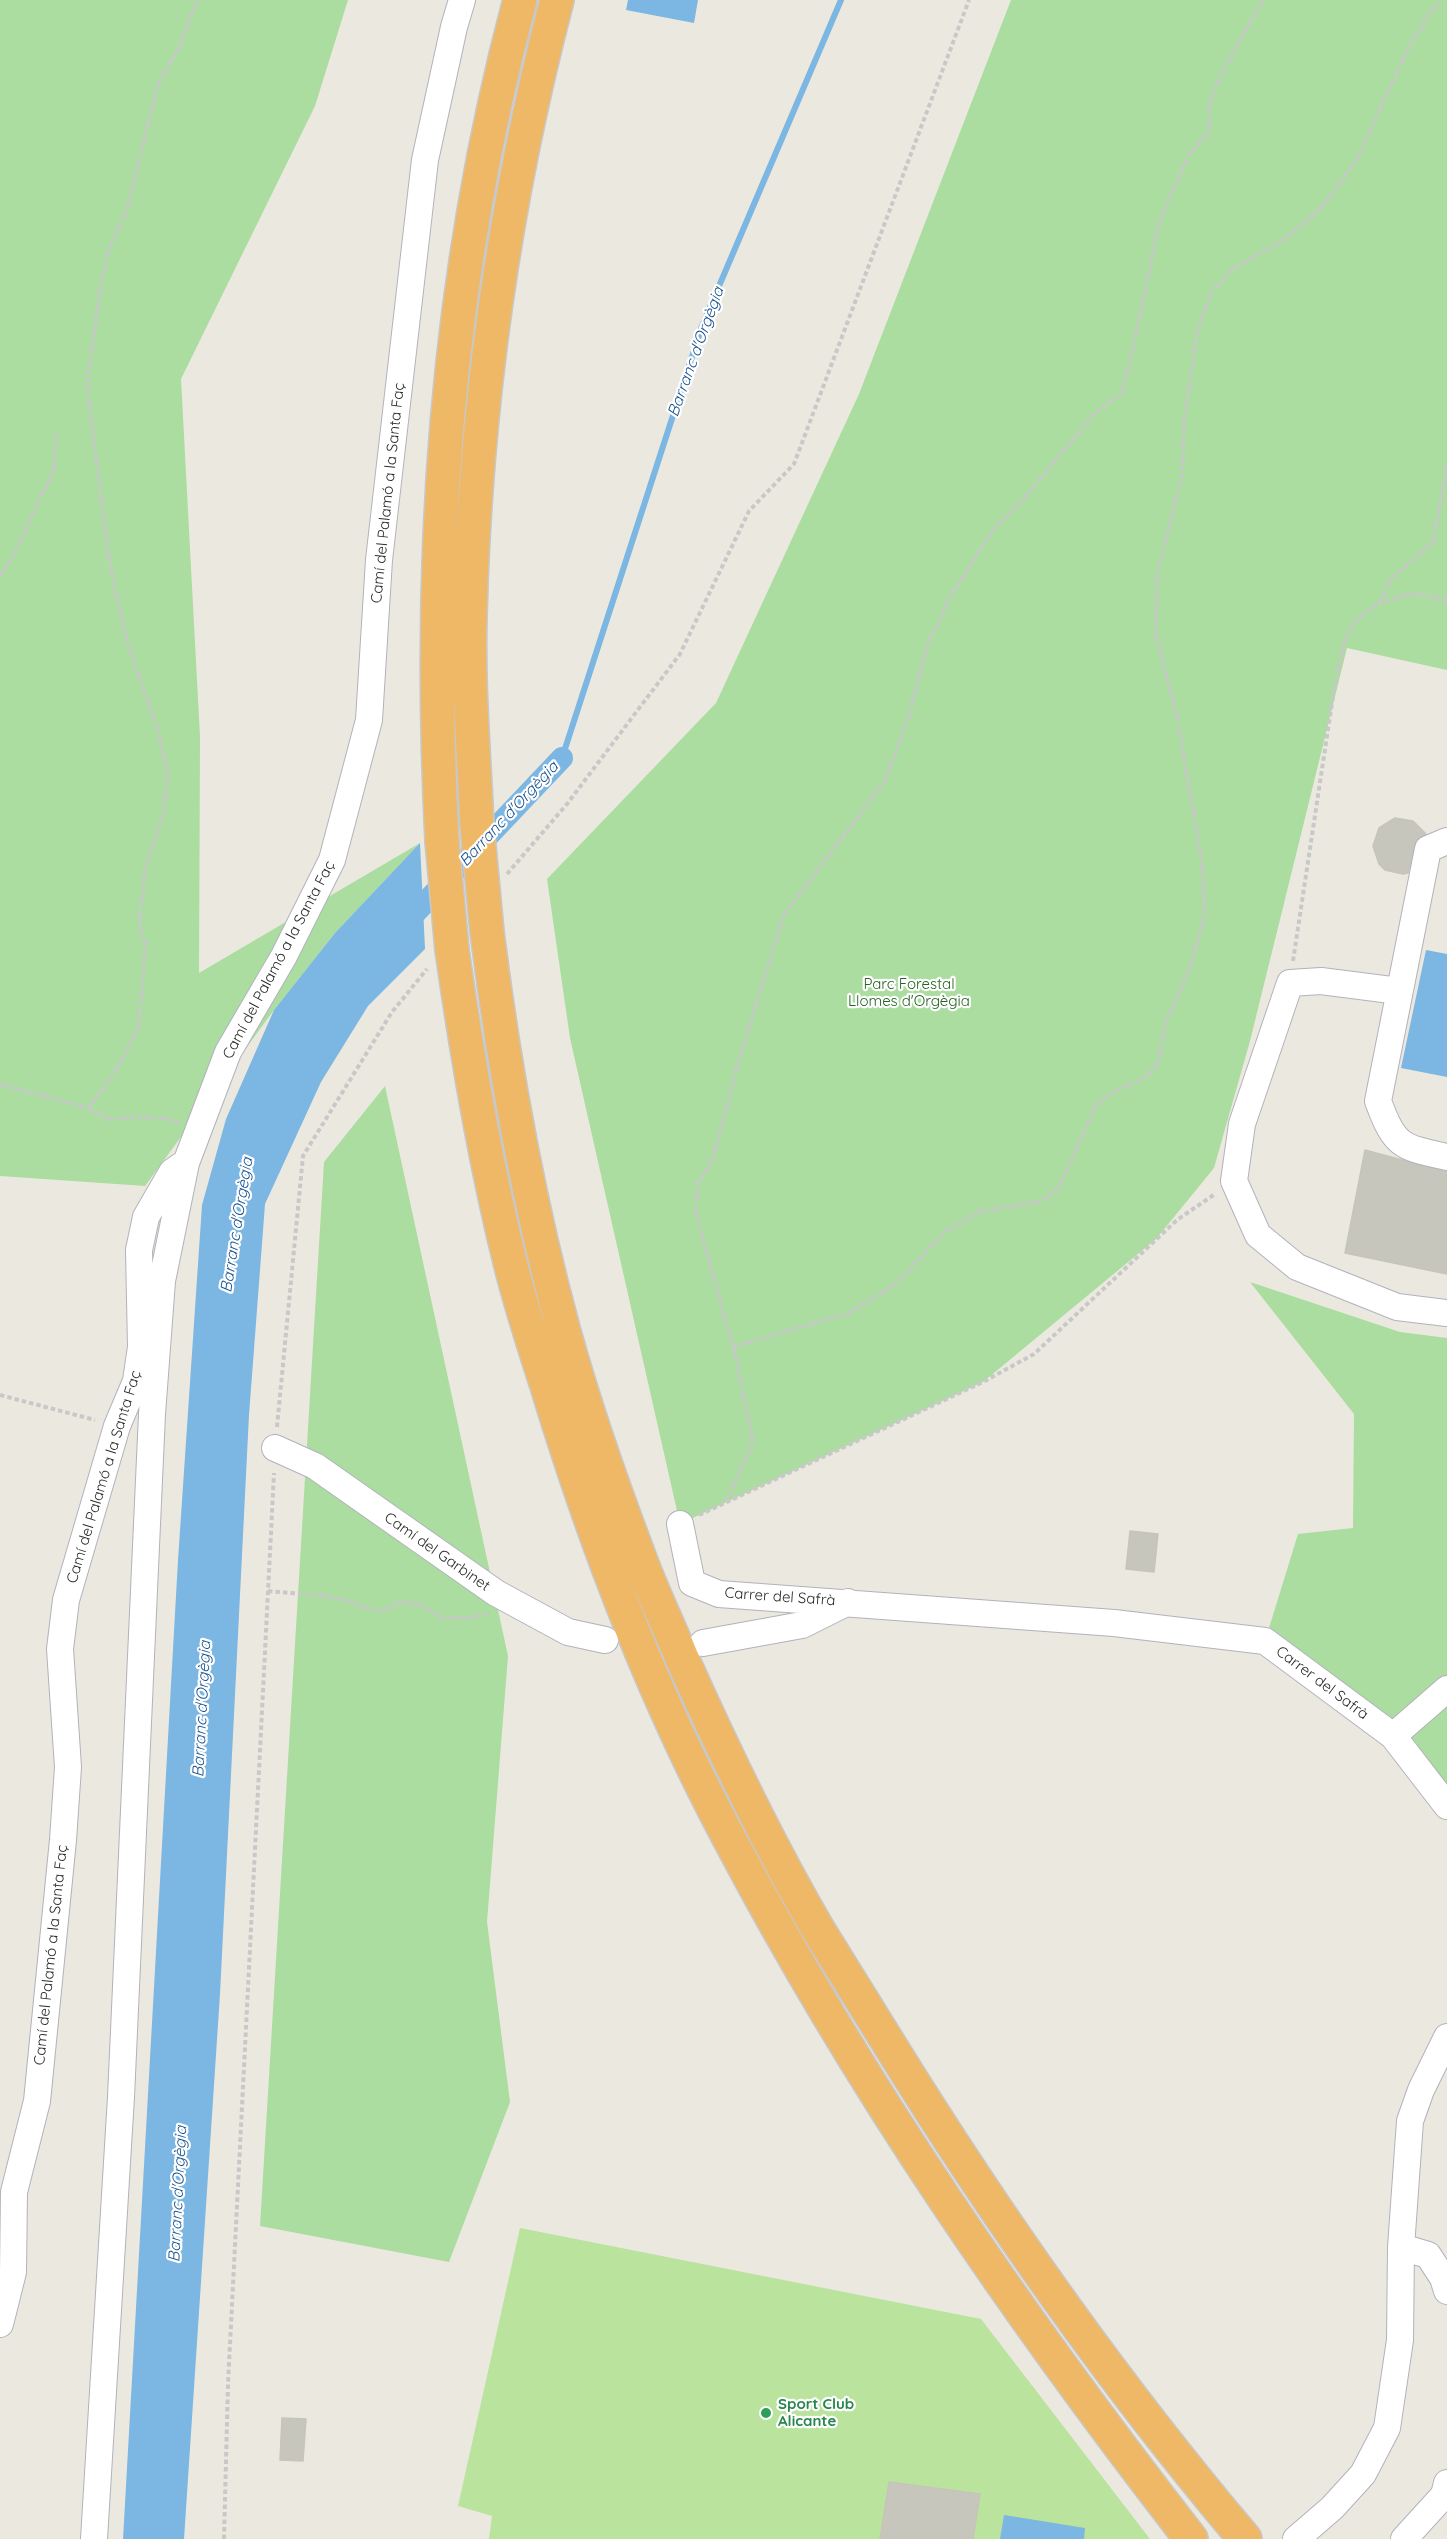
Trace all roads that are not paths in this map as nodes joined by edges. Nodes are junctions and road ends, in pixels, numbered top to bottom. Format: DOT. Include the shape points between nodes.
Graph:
graph roads {
  1 [pos="462,0"];
  2 [pos="519,0"];
  3 [pos="557,0"];
  4 [pos="1447,841"];
  5 [pos="1399,991"];
  6 [pos="1447,1157"];
  7 [pos="186,1163"];
  8 [pos="1447,1313"];
  9 [pos="275,1448"];
  10 [pos="680,1524"];
  11 [pos="848,1602"];
  12 [pos="605,1640"];
  13 [pos="703,1643"];
  14 [pos="1447,1689"];
  15 [pos="1393,1736"];
  16 [pos="1447,1806"];
  17 [pos="1447,2037"];
  18 [pos="1401,2247"];
  19 [pos="1447,2291"];
  20 [pos="0,2324"];
  21 [pos="1447,2483"];
  22 [pos="94,2539"];
  23 [pos="1191,2539"];
  24 [pos="1245,2539"];
  25 [pos="1296,2539"];
  26 [pos="1404,2539"];
  1 -- 7 [label="street, Camí del Palamó a la Santa Faç" via="425,160 379,560 369,720 332,860 284,956 228,1052"];
  2 -- 23 [label="highway, bridge" via="461,286 440,505 435,665 442,841 452,950 483,1138 514,1278 592,1526 628,1618 728,1838 840,2034 911,2147 1002,2284"];
  3 -- 24 [label="highway, bridge" via="518,164 491,329 478,444 470,619 477,825 499,1029 540,1236 564,1332 640,1560 738,1779 819,1930 925,2103 1031,2264 1195,2480"];
  4 -- 5 [label="street" via="1428,849"];
  5 -- 6 [label="street" via="1378,1101 1389,1131 1410,1149"];
  5 -- 8 [label="street" via="1321,981 1290,983 1242,1124 1234,1182 1258,1235 1297,1267 1397,1306"];
  7 -- 20 [label="street, Camí del Palamó a la Santa Faç" via="172,1172 146,1217 139,1250 141,1347 136,1381 117,1426 65,1609 60,1649 68,1767 63,1839 37,2101 14,2192 13,2272"];
  7 -- 22 [label="street" via="162,1281 152,1414 121,2097"];
  9 -- 12 [label="street, Camí del Garbinet" via="315,1466 496,1593 568,1632"];
  10 -- 11 [label="street, Carrer del Safrà" via="692,1583 719,1594"];
  11 -- 13 [label="street" via="802,1624"];
  11 -- 15 [label="street, Carrer del Safrà" via="1114,1623 1265,1641"];
  14 -- 15 [label="street"];
  15 -- 16 [label="street, Carrer del Safrà"];
  17 -- 18 [label="street" via="1410,2121"];
  18 -- 19 [label="street" via="1428,2255"];
  18 -- 25 [label="street" via="1400,2340 1387,2428 1363,2474"];
  21 -- 26 [label="street" via="1444,2495"];
}
